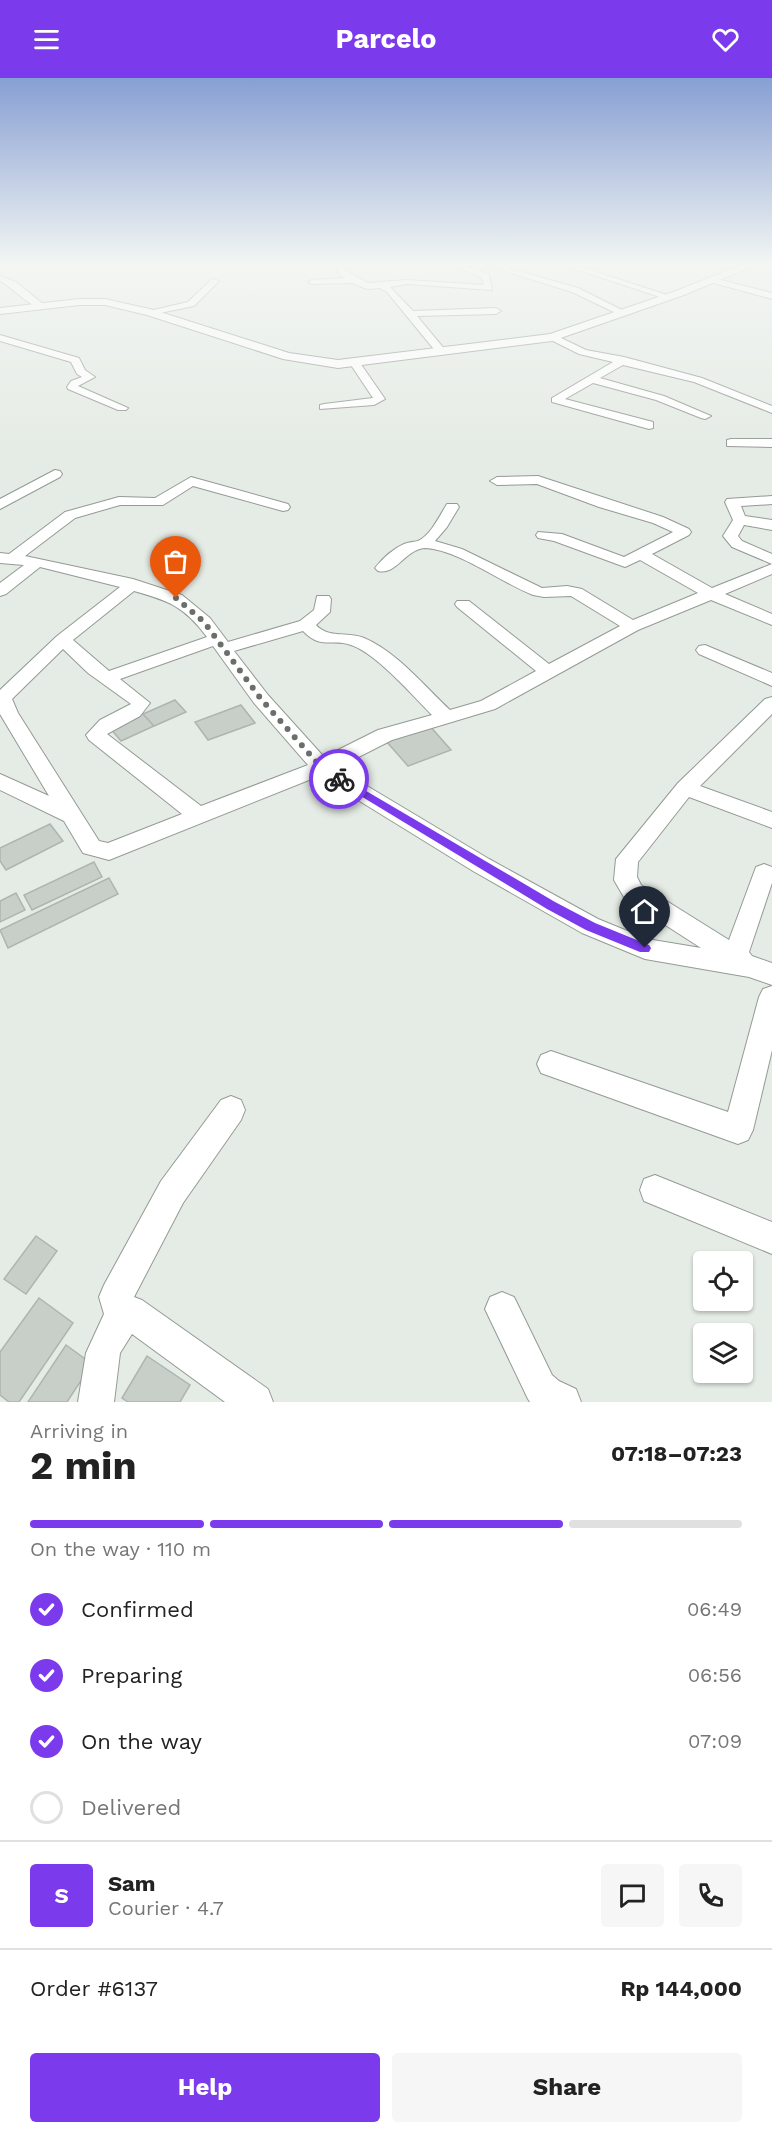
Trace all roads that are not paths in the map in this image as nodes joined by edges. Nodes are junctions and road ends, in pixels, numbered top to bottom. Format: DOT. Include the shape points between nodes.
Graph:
graph roads {
  1 [pos="199,328"];
  2 [pos="421,328"];
  3 [pos="579,328"];
  4 [pos="552,337"];
  5 [pos="0,338"];
  6 [pos="441,351"];
  7 [pos="624,360"];
  8 [pos="354,362"];
  9 [pos="591,379"];
  10 [pos="324,407"];
  11 [pos="122,408"];
  12 [pos="772,410"];
  13 [pos="705,416"];
  14 [pos="649,425"];
  15 [pos="732,443"];
  16 [pos="772,443"];
  17 [pos="55,474"];
  18 [pos="497,481"];
  19 [pos="559,489"];
  20 [pos="587,489"];
  21 [pos="772,500"];
  22 [pos="0,505"];
  23 [pos="283,507"];
  24 [pos="452,507"];
  25 [pos="740,520"];
  26 [pos="772,526"];
  27 [pos="543,535"];
  28 [pos="424,544"];
  29 [pos="642,555"];
  30 [pos="6,559"];
  31 [pos="772,560"];
  32 [pos="37,562"];
  33 [pos="383,568"];
  34 [pos="772,568"];
  35 [pos="133,584"];
  36 [pos="0,591"];
  37 [pos="711,594"];
  38 [pos="323,600"];
  39 [pos="463,604"];
  40 [pos="772,620"];
  41 [pos="306,625"];
  42 [pos="632,626"];
  43 [pos="63,640"];
  44 [pos="220,644"];
  45 [pos="705,650"];
  46 [pos="548,672"];
  47 [pos="107,678"];
  48 [pos="772,680"];
  49 [pos="772,703"];
  50 [pos="447,718"];
  51 [pos="321,767"];
  52 [pos="0,781"];
  53 [pos="685,788"];
  54 [pos="69,815"];
  55 [pos="199,816"];
  56 [pos="772,820"];
  57 [pos="764,873"];
  58 [pos="742,961"];
  59 [pos="772,974"];
  60 [pos="772,997"];
  61 [pos="551,1064"];
  62 [pos="231,1110"];
  63 [pos="656,1190"];
  64 [pos="772,1238"];
  65 [pos="502,1309"];
  66 [pos="130,1312"];
  67 [pos="96,1402"];
  68 [pos="255,1402"];
  69 [pos="563,1402"];
  1 -- 8 [label="street" via="287,356 321,363"];
  2 -- 6 [label="street"];
  3 -- 4 [label="street"];
  4 -- 6 [label="street"];
  4 -- 7 [label="street" via="583,352"];
  5 -- 11 [label="street" via="75,360 77,368 90,377 72,387"];
  6 -- 8 [label="street"];
  7 -- 9 [label="street"];
  7 -- 12 [label="street" via="698,380"];
  8 -- 10 [label="street" via="379,399"];
  9 -- 13 [label="street" via="660,398"];
  9 -- 14 [label="street" via="556,400"];
  15 -- 16 [label="street"];
  17 -- 22 [label="street"];
  18 -- 19 [label="street" via="536,480"];
  19 -- 20 [label="street"];
  19 -- 29 [label="street" via="684,532"];
  21 -- 25 [label="street" via="732,502"];
  23 -- 30 [label="street" via="191,481 158,502 119,501 70,515"];
  24 -- 28 [label="street"];
  25 -- 26 [label="street"];
  25 -- 31 [label="street" via="730,533 731,539"];
  27 -- 29 [label="street" via="620,562"];
  28 -- 33 [label="street" via="413,545"];
  28 -- 42 [label="street" via="458,552 539,592 576,592"];
  29 -- 37 [label="street"];
  30 -- 32 [label="street"];
  32 -- 35 [label="street"];
  32 -- 36 [label="street"];
  34 -- 37 [label="street"];
  35 -- 43 [label="street"];
  35 -- 44 [label="street" via="176,598 204,622"];
  37 -- 40 [label="street"];
  37 -- 42 [label="street"];
  38 -- 41 [label="street" via="322,612"];
  39 -- 46 [label="street"];
  41 -- 44 [label="street"];
  41 -- 50 [label="street" via="319,636 357,641"];
  42 -- 46 [label="street"];
  43 -- 47 [label="street"];
  43 -- 54 [label="street" via="3,698"];
  44 -- 47 [label="street"];
  44 -- 51 [label="street" via="261,699"];
  45 -- 48 [label="street"];
  46 -- 50 [label="street" via="488,705"];
  47 -- 55 [label="street" via="141,703 138,710 103,727 96,735"];
  49 -- 53 [label="street"];
  50 -- 51 [label="street" via="385,735"];
  51 -- 55 [label="street"];
  51 -- 58 [label="street" via="551,906 612,936 656,951"];
  52 -- 54 [label="street"];
  53 -- 56 [label="street"];
  53 -- 58 [label="street" via="627,859 626,884"];
  54 -- 55 [label="street" via="91,847 109,852"];
  57 -- 58 [label="street"];
  58 -- 59 [label="street"];
  60 -- 61 [label="street" via="738,1130"];
  62 -- 66 [label="street" via="172,1192 120,1287 118,1307"];
  63 -- 64 [label="street"];
  65 -- 69 [label="street" via="540,1388"];
  66 -- 67 [label="street" via="120,1319 106,1346 99,1365"];
  66 -- 68 [label="street"];
}
